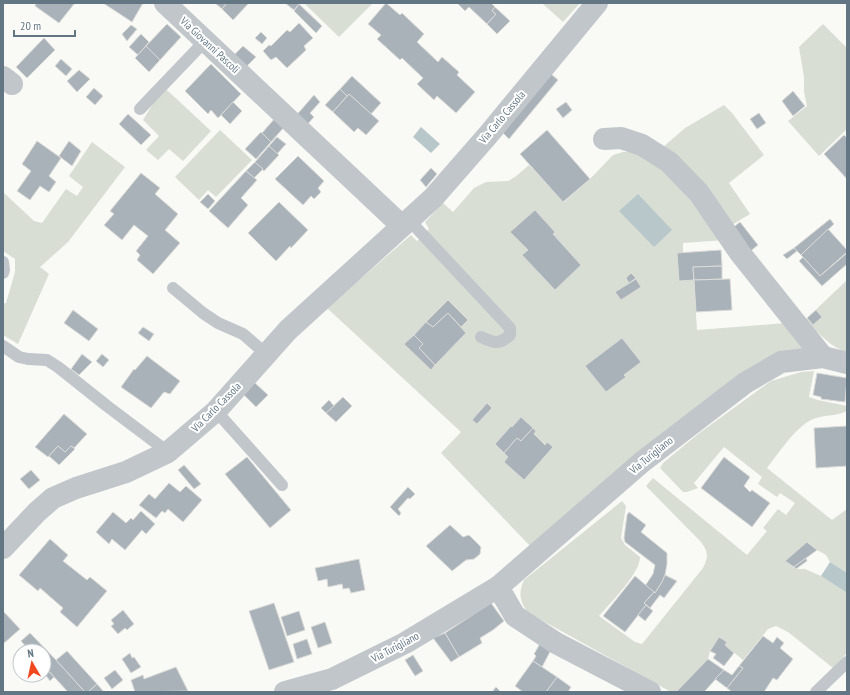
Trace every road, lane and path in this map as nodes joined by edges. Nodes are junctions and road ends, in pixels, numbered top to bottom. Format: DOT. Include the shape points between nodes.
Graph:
graph roads {
  1 [pos="165,3"];
  2 [pos="596,3"];
  3 [pos="205,41"];
  4 [pos="140,109"];
  5 [pos="604,139"];
  6 [pos="405,223"];
  7 [pos="3,262"];
  8 [pos="3,273"];
  9 [pos="173,288"];
  10 [pos="481,337"];
  11 [pos="3,346"];
  12 [pos="266,354"];
  13 [pos="823,356"];
  14 [pos="847,364"];
  15 [pos="216,411"];
  16 [pos="168,452"];
  17 [pos="282,485"];
  18 [pos="3,548"];
  19 [pos="498,587"];
  20 [pos="847,662"];
  21 [pos="285,692"];
  22 [pos="650,692"];
  23 [pos="816,692"];
  1 -- 3 [label="street, Via Giovanni Pascoli"];
  2 -- 6 [label="street, Via Carlo Cassola" via="488,135 433,198"];
  3 -- 4 [label="lane"];
  3 -- 6 [label="street, Via Giovanni Pascoli"];
  5 -- 13 [label="street" via="621,138 642,145 669,162 699,193 740,253"];
  6 -- 10 [label="lane" via="510,328 510,335 504,341 493,343"];
  6 -- 12 [label="street, Via Carlo Cassola" via="288,330"];
  7 -- 8 [label="lane"];
  9 -- 12 [label="lane" via="203,313 243,334"];
  11 -- 16 [label="lane" via="18,357 47,360 58,366"];
  12 -- 15 [label="street, Via Carlo Cassola"];
  13 -- 14 [label="street, Via Turigliano"];
  13 -- 19 [label="street, Via Turigliano" via="781,362 745,383 642,462"];
  15 -- 16 [label="street, Via Carlo Cassola"];
  15 -- 17 [label="lane"];
  16 -- 18 [label="street, Via Carlo Cassola" via="126,472 53,498"];
  19 -- 21 [label="street, Via Turigliano" via="405,643 332,679"];
  19 -- 22 [label="street" via="514,616 556,643"];
  20 -- 23 [label="lane"];
}
